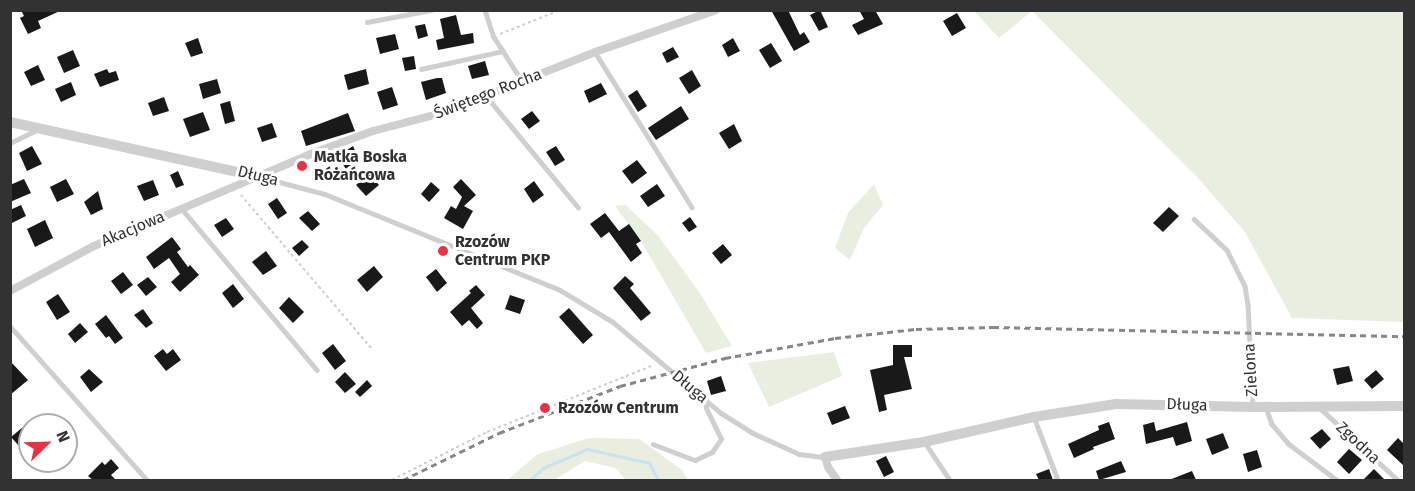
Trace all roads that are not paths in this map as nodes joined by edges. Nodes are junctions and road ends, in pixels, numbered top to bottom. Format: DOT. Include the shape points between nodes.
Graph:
graph roads {
  1 [pos="431,10"];
  2 [pos="485,10"];
  3 [pos="716,10"];
  4 [pos="367,22"];
  5 [pos="502,51"];
  6 [pos="595,52"];
  7 [pos="421,69"];
  8 [pos="522,81"];
  9 [pos="488,97"];
  10 [pos="10,122"];
  11 [pos="42,128"];
  12 [pos="10,143"];
  13 [pos="261,177"];
  14 [pos="578,207"];
  15 [pos="692,207"];
  16 [pos="182,209"];
  17 [pos="1194,219"];
  18 [pos="10,291"];
  19 [pos="10,326"];
  20 [pos="317,370"];
  21 [pos="706,400"];
  22 [pos="1318,406"];
  23 [pos="1404,406"];
  24 [pos="1253,407"];
  25 [pos="1266,407"];
  26 [pos="1034,417"];
  27 [pos="924,442"];
  28 [pos="653,444"];
  29 [pos="825,457"];
  30 [pos="147,480"];
  31 [pos="837,480"];
  32 [pos="950,480"];
  33 [pos="1058,480"];
  34 [pos="1337,480"];
  35 [pos="1398,480"];
  1 -- 4 [label="lane"];
  2 -- 5 [label="lane"];
  3 -- 6 [label="street, Świętego Rocha"];
  5 -- 7 [label="lane"];
  5 -- 8 [label="lane"];
  6 -- 8 [label="street, Świętego Rocha"];
  6 -- 15 [label="lane"];
  8 -- 9 [label="street, Świętego Rocha"];
  9 -- 13 [label="street, Świętego Rocha" via="373,131"];
  9 -- 14 [label="lane"];
  10 -- 11 [label="street, Długa"];
  11 -- 12 [label="lane"];
  11 -- 13 [label="street, Długa"];
  13 -- 16 [label="street, Akacjowa"];
  13 -- 21 [label="lane, Długa" via="324,194 560,290 613,322"];
  16 -- 18 [label="street, Akacjowa" via="94,246"];
  16 -- 20 [label="lane"];
  17 -- 24 [label="lane, Zielona" via="1222,244 1245,286"];
  19 -- 30 [label="lane"];
  21 -- 28 [label="lane" via="721,440 712,452 695,460"];
  21 -- 29 [label="lane, Długa" via="780,447"];
  22 -- 23 [label="street, Długa"];
  22 -- 25 [label="street, Długa"];
  22 -- 35 [label="lane, Zgodna"];
  24 -- 25 [label="street, Długa"];
  24 -- 26 [label="street, Długa" via="1116,404"];
  25 -- 34 [label="lane" via="1272,424 1289,444"];
  26 -- 27 [label="street, Długa"];
  26 -- 33 [label="lane"];
  27 -- 29 [label="street, Długa"];
  27 -- 32 [label="lane"];
  29 -- 31 [label="street"];
}
